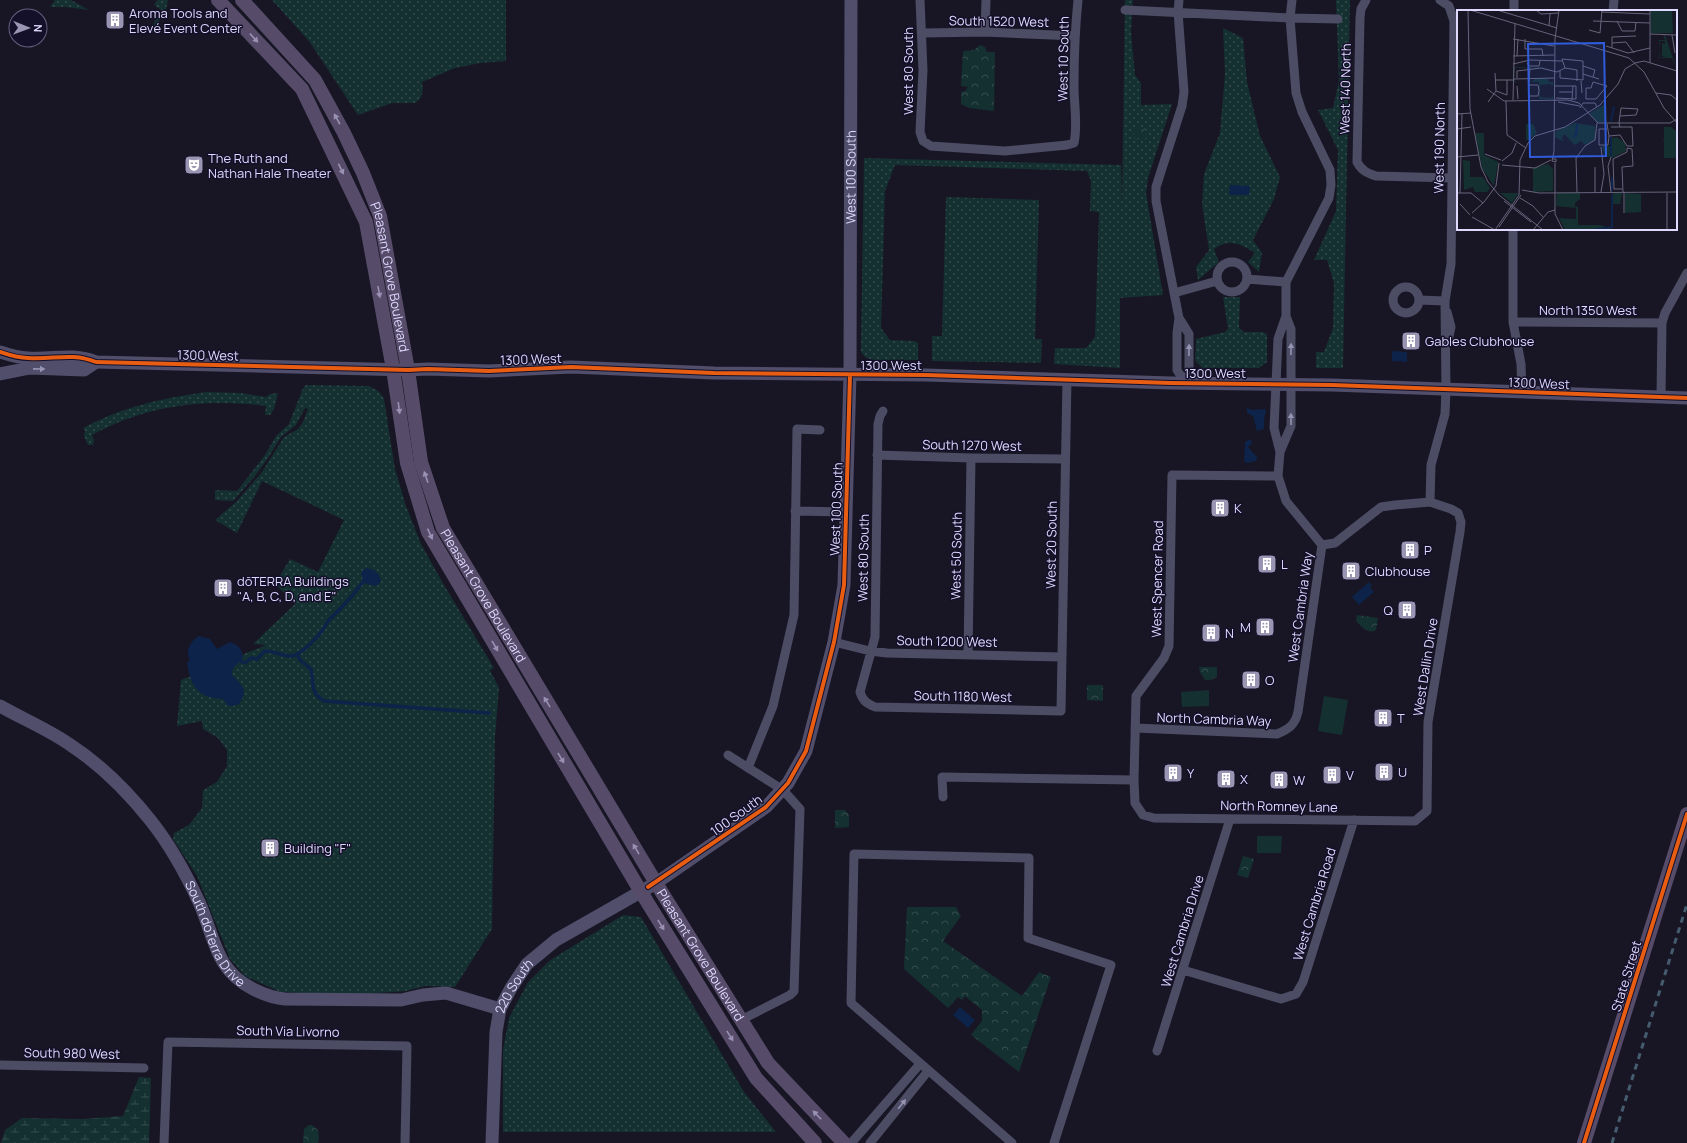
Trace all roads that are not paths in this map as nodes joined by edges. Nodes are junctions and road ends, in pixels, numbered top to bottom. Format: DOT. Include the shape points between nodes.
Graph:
graph roads {
  1 [pos="218,0"];
  2 [pos="242,0"];
  3 [pos="851,0"];
  4 [pos="920,0"];
  5 [pos="986,0"];
  6 [pos="1078,0"];
  7 [pos="1179,0"];
  8 [pos="1292,0"];
  9 [pos="1440,0"];
  10 [pos="1365,1"];
  11 [pos="1125,10"];
  12 [pos="1178,12"];
  13 [pos="1290,18"];
  14 [pos="1338,19"];
  15 [pos="985,32"];
  16 [pos="922,33"];
  17 [pos="1075,36"];
  18 [pos="1074,143"];
  19 [pos="1452,178"];
  20 [pos="1513,230"];
  21 [pos="1687,273"];
  22 [pos="1247,279"];
  23 [pos="1217,281"];
  24 [pos="1286,282"];
  25 [pos="1174,293"];
  26 [pos="1419,300"];
  27 [pos="1445,301"];
  28 [pos="1286,316"];
  29 [pos="1513,322"];
  30 [pos="1662,323"];
  31 [pos="0,352"];
  32 [pos="96,362"];
  33 [pos="393,369"];
  34 [pos="408,370"];
  35 [pos="0,374"];
  36 [pos="850,375"];
  37 [pos="1067,379"];
  38 [pos="1185,383"];
  39 [pos="1284,383"];
  40 [pos="1446,389"];
  41 [pos="1522,392"];
  42 [pos="1661,397"];
  43 [pos="1687,398"];
  44 [pos="883,411"];
  45 [pos="820,430"];
  46 [pos="1280,452"];
  47 [pos="878,455"];
  48 [pos="971,458"];
  49 [pos="1065,459"];
  50 [pos="1278,476"];
  51 [pos="1430,502"];
  52 [pos="795,511"];
  53 [pos="846,512"];
  54 [pos="1322,545"];
  55 [pos="834,642"];
  56 [pos="870,651"];
  57 [pos="968,655"];
  58 [pos="1062,657"];
  59 [pos="866,703"];
  60 [pos="0,706"];
  61 [pos="1061,711"];
  62 [pos="1135,728"];
  63 [pos="1290,728"];
  64 [pos="728,755"];
  65 [pos="748,768"];
  66 [pos="1134,780"];
  67 [pos="783,790"];
  68 [pos="943,797"];
  69 [pos="1687,814"];
  70 [pos="1143,815"];
  71 [pos="1230,819"];
  72 [pos="1354,820"];
  73 [pos="1415,821"];
  74 [pos="648,887"];
  75 [pos="1183,970"];
  76 [pos="500,1009"];
  77 [pos="741,1020"];
  78 [pos="1157,1051"];
  79 [pos="920,1064"];
  80 [pos="0,1065"];
  81 [pos="144,1068"];
  82 [pos="928,1072"];
  83 [pos="867,1124"];
  84 [pos="877,1134"];
  85 [pos="164,1143"];
  86 [pos="405,1143"];
  87 [pos="492,1143"];
  88 [pos="815,1143"];
  89 [pos="844,1143"];
  90 [pos="853,1143"];
  91 [pos="870,1143"];
  92 [pos="1012,1143"];
  93 [pos="1054,1143"];
  94 [pos="1584,1143"];
  1 -- 33 [label="main road, Pleasant Grove Boulevard, one-way" via="302,89 366,222"];
  34 -- 2 [label="main road, Pleasant Grove Boulevard, one-way" via="380,216 363,173 315,80"];
  3 -- 36 [label="street, West 100 South"];
  4 -- 16 [label="street, West 80 South"];
  5 -- 15 [label="street"];
  6 -- 17 [label="street, West 10 South"];
  7 -- 12 [label="street"];
  8 -- 13 [label="street"];
  9 -- 19 [label="street, West 190 North" via="1449,6 1454,21"];
  10 -- 19 [label="street, West 140 North" via="1360,18 1357,162 1367,174"];
  11 -- 12 [label="street"];
  12 -- 13 [label="street"];
  12 -- 25 [label="street" via="1184,92 1182,106 1156,187 1156,201"];
  13 -- 14 [label="street"];
  13 -- 24 [label="street" via="1296,94 1330,170 1331,185 1329,198"];
  15 -- 16 [label="street, South 1520 West"];
  15 -- 17 [label="street, South 1520 West"];
  16 -- 18 [label="street, West 80 South" via="920,132 923,141 931,146 1005,151"];
  17 -- 18 [label="street, West 10 South"];
  19 -- 27 [label="street, West 190 North" via="1451,264"];
  20 -- 29 [label="street"];
  21 -- 30 [label="street"];
  22 -- 23 [label="street" via="1243,288 1234,292 1222,290"];
  22 -- 23 [label="street" via="1244,267 1227,262 1219,268"];
  22 -- 24 [label="street"];
  23 -- 25 [label="street"];
  24 -- 28 [label="street"];
  25 -- 38 [label="street" via="1179,318 1177,370"];
  26 -- 27 [label="street"];
  27 -- 40 [label="street, West 190 North" via="1451,327 1446,350"];
  39 -- 28 [label="street, one-way" via="1291,329"];
  28 -- 39 [label="street" via="1278,338"];
  29 -- 30 [label="street, North 1350 West"];
  29 -- 41 [label="street" via="1521,364"];
  30 -- 42 [label="street"];
  31 -- 32 [label="street" via="28,358 84,357"];
  32 -- 33 [label="street, 1300 West"];
  35 -- 32 [label="street, one-way" via="30,368 84,370"];
  33 -- 34 [label="street, 1300 West"];
  33 -- 74 [label="main road, Pleasant Grove Boulevard, one-way" via="407,464 428,532"];
  34 -- 36 [label="street, 1300 West" via="489,371 571,367"];
  74 -- 34 [label="main road, Pleasant Grove Boulevard, one-way" via="443,528 421,462"];
  36 -- 37 [label="street, 1300 West"];
  36 -- 53 [label="street, West 100 South"];
  37 -- 38 [label="street, 1300 West"];
  37 -- 49 [label="street, West 20 South"];
  38 -- 39 [label="street, 1300 West"];
  39 -- 40 [label="street, 1300 West"];
  39 -- 46 [label="street, West Cambria Way" via="1274,428"];
  46 -- 39 [label="street, West Cambria Way, one-way" via="1291,426"];
  40 -- 41 [label="street, 1300 West"];
  40 -- 51 [label="street" via="1443,424 1431,465"];
  41 -- 42 [label="street, 1300 West"];
  42 -- 43 [label="street, 1300 West"];
  44 -- 47 [label="street, West 80 South" via="878,424"];
  45 -- 52 [label="street" via="797,429"];
  46 -- 50 [label="street, West Cambria Way"];
  47 -- 48 [label="street, South 1270 West"];
  47 -- 56 [label="street, West 80 South" via="874,637"];
  48 -- 49 [label="street, South 1270 West"];
  48 -- 57 [label="street, West 50 South"];
  49 -- 58 [label="street, West 20 South"];
  50 -- 54 [label="street, West Cambria Way" via="1286,501"];
  50 -- 62 [label="street, West Spencer Road" via="1172,475 1169,646 1164,658 1136,696"];
  51 -- 54 [label="street" via="1381,507 1335,543"];
  51 -- 73 [label="street, West Dallin Drive" via="1458,513 1461,522 1428,722 1427,812"];
  52 -- 53 [label="street"];
  52 -- 65 [label="street" via="794,615 773,706"];
  53 -- 55 [label="street, West 100 South" via="844,585"];
  54 -- 63 [label="street, West Cambria Way" via="1298,712 1296,721"];
  55 -- 56 [label="street, South 1200 West"];
  55 -- 67 [label="street, 100 South" via="806,751"];
  56 -- 57 [label="street, South 1200 West"];
  56 -- 59 [label="street, West 80 South" via="860,692"];
  57 -- 58 [label="street, South 1200 West"];
  58 -- 61 [label="street, West 20 South"];
  59 -- 61 [label="street, South 1180 West" via="875,707"];
  60 -- 76 [label="street, South doTerra Drive" via="64,741 87,757 107,773 151,821 184,871 221,960 242,983 268,996 285,999 401,1000 446,993"];
  62 -- 63 [label="street, North Cambria Way" via="1277,734"];
  62 -- 66 [label="street, West Spencer Road"];
  64 -- 65 [label="street"];
  65 -- 67 [label="street"];
  66 -- 68 [label="street" via="942,777"];
  66 -- 70 [label="street, West Spencer Road" via="1135,803"];
  67 -- 74 [label="street, 100 South" via="766,807"];
  67 -- 77 [label="street" via="800,810 794,991"];
  69 -- 94 [label="main road, State Street"];
  70 -- 71 [label="street, North Romney Lane" via="1154,818"];
  71 -- 72 [label="street, North Romney Lane"];
  71 -- 75 [label="street, West Cambria Drive"];
  72 -- 73 [label="street, North Romney Lane"];
  72 -- 75 [label="street, West Cambria Road" via="1303,982 1296,994 1281,999"];
  74 -- 76 [label="street, 220 South" via="556,940 527,964"];
  74 -- 77 [label="main road, Pleasant Grove Boulevard"];
  74 -- 88 [label="main road, Pleasant Grove Boulevard, one-way" via="756,1078"];
  75 -- 78 [label="street, West Cambria Drive"];
  76 -- 87 [label="street, 220 South" via="496,1032"];
  89 -- 77 [label="main road, Pleasant Grove Boulevard, one-way" via="768,1064"];
  79 -- 82 [label="street"];
  79 -- 83 [label="street"];
  79 -- 93 [label="street" via="851,1003 854,854 1029,858 1028,938 1111,965"];
  80 -- 81 [label="street, South 980 West"];
  84 -- 82 [label="street, one-way"];
  82 -- 92 [label="street"];
  83 -- 84 [label="street"];
  83 -- 90 [label="street"];
  84 -- 91 [label="street"];
  85 -- 86 [label="street, South Via Livorno" via="168,1042 407,1046"];
}
